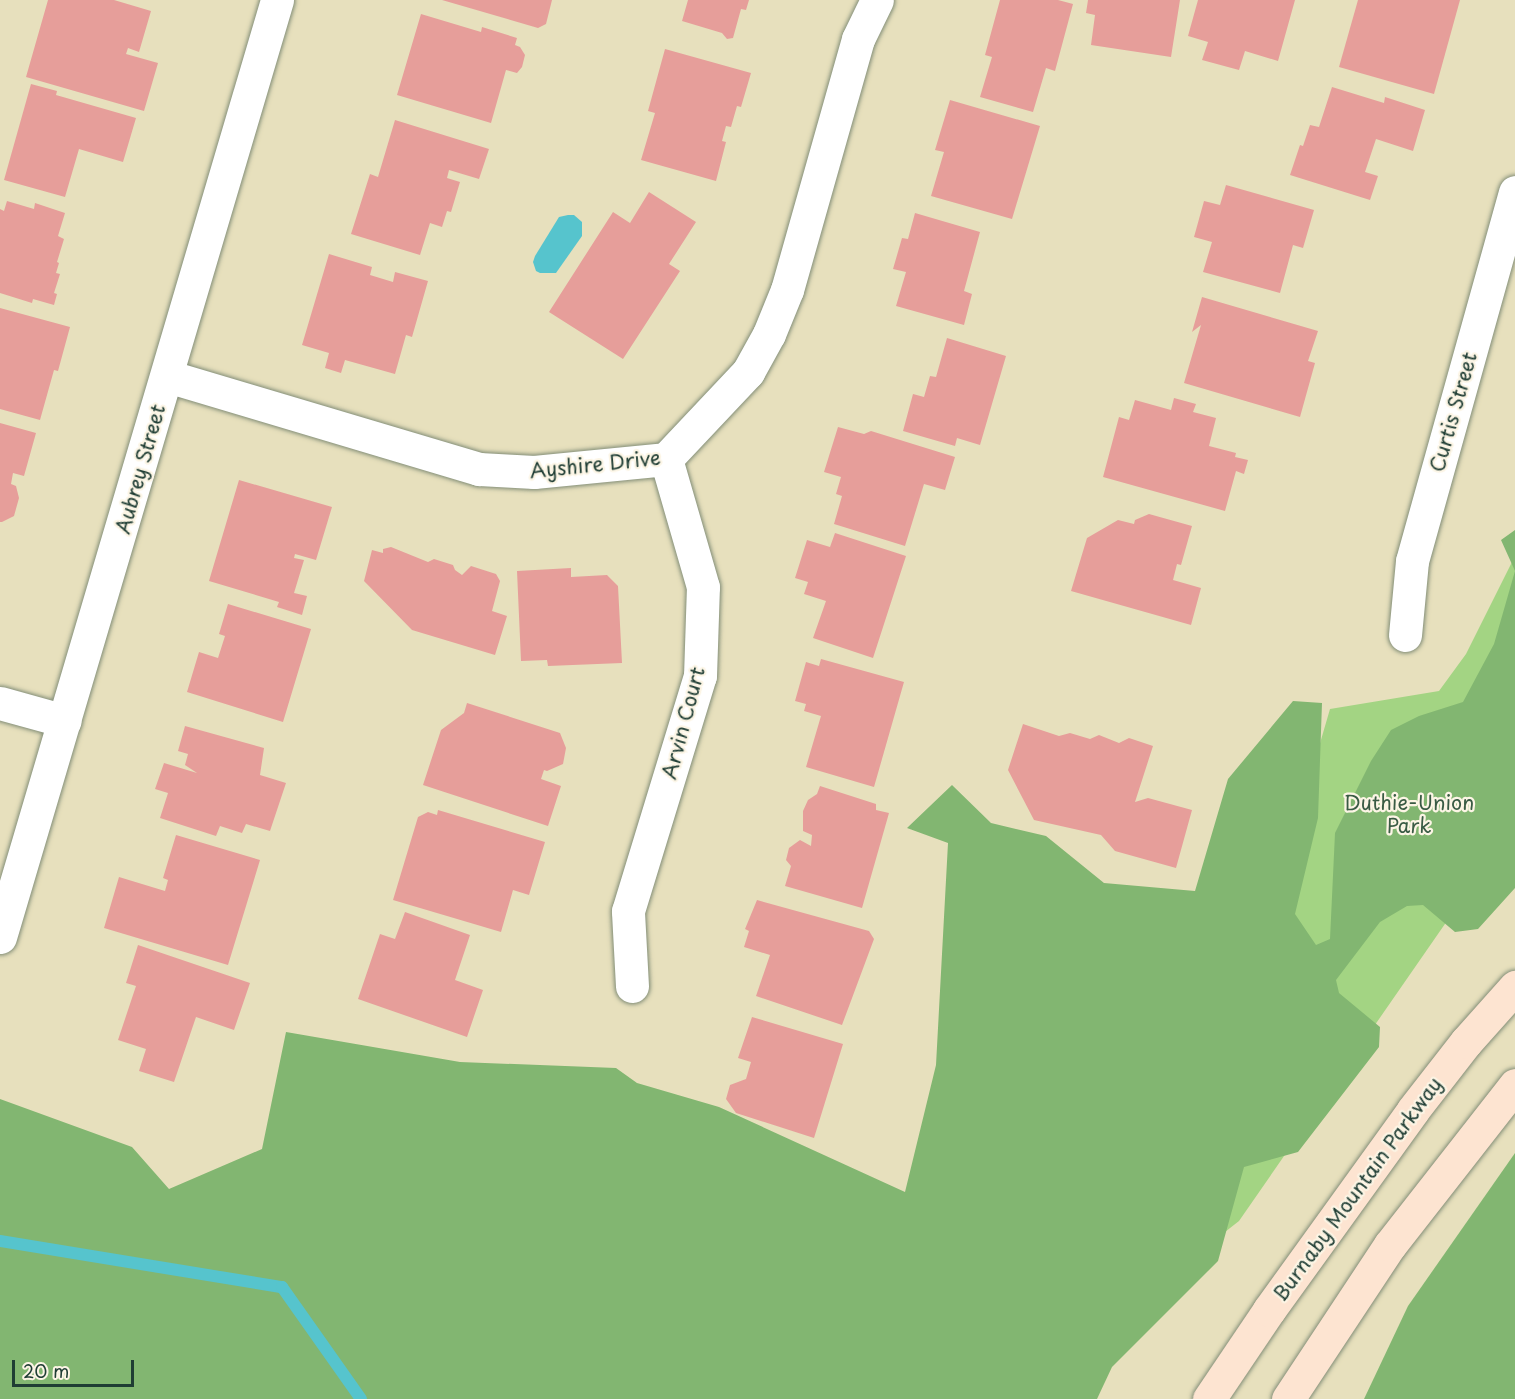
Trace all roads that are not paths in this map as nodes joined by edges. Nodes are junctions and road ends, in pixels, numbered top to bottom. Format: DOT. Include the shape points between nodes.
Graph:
graph roads {
  1 [pos="277,0"];
  2 [pos="877,0"];
  3 [pos="1515,192"];
  4 [pos="167,376"];
  5 [pos="666,459"];
  6 [pos="1405,635"];
  7 [pos="0,703"];
  8 [pos="65,722"];
  9 [pos="0,937"];
  10 [pos="632,986"];
  11 [pos="1515,987"];
  12 [pos="1515,1085"];
  13 [pos="1209,1399"];
  14 [pos="1288,1399"];
  1 -- 4 [label="street, Aubrey Street"];
  2 -- 5 [label="street, Ayshire Drive" via="858,39 787,290 770,334 748,372"];
  3 -- 6 [label="street, Curtis Street" via="1412,561"];
  4 -- 5 [label="street, Ayshire Drive" via="479,469 534,472"];
  4 -- 8 [label="street, Aubrey Street"];
  5 -- 10 [label="street, Arvin Court" via="703,587 700,676 628,911"];
  7 -- 8 [label="street"];
  8 -- 9 [label="street, Aubrey Street"];
  11 -- 13 [label="main road, Burnaby Mountain Parkway" via="1413,1110"];
  12 -- 14 [label="main road" via="1390,1245"];
}
